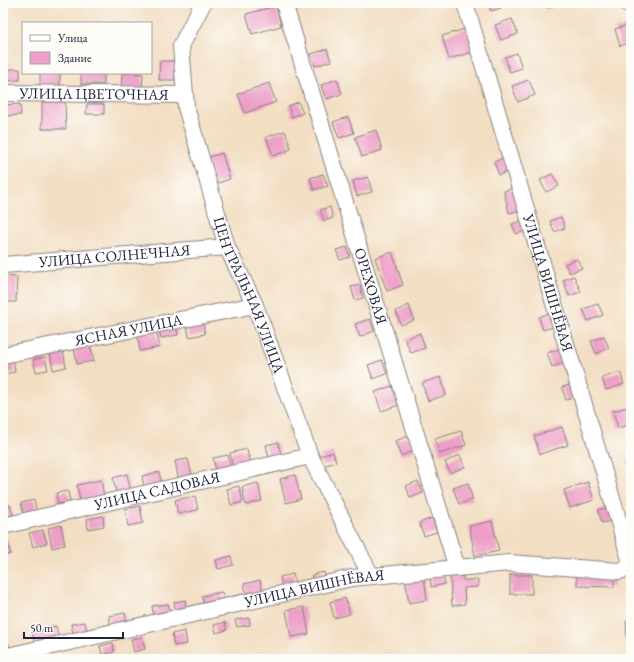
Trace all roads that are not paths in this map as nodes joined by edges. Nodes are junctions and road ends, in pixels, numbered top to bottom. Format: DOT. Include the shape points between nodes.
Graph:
graph roads {
  1 [pos="203,3"];
  2 [pos="284,3"];
  3 [pos="465,3"];
  4 [pos="626,3"];
  5 [pos="631,5"];
  6 [pos="3,93"];
  7 [pos="185,94"];
  8 [pos="227,247"];
  9 [pos="3,265"];
  10 [pos="255,305"];
  11 [pos="3,355"];
  12 [pos="310,456"];
  13 [pos="3,526"];
  14 [pos="631,563"];
  15 [pos="457,568"];
  16 [pos="631,568"];
  17 [pos="371,576"];
  18 [pos="3,657"];
  1 -- 7 [label="street, ЦЕНТРАЛЬНАЯ УЛИЦА" via="181,46"];
  2 -- 15 [label="street, ОРЕХОВАЯ"];
  3 -- 14 [label="street, УЛИЦА ВИШНЁВАЯ"];
  4 -- 5 [label="street"];
  6 -- 7 [label="street, УЛИЦА ЦВЕТОЧНАЯ"];
  7 -- 8 [label="street, ЦЕНТРАЛЬНАЯ УЛИЦА" via="186,107"];
  8 -- 9 [label="street, УЛИЦА СОЛНЕЧНАЯ"];
  8 -- 10 [label="street, ЦЕНТРАЛЬНАЯ УЛИЦА"];
  10 -- 11 [label="street, ЯСНАЯ УЛИЦА"];
  10 -- 12 [label="street, ЦЕНТРАЛЬНАЯ УЛИЦА"];
  12 -- 13 [label="street, УЛИЦА САДОВАЯ"];
  12 -- 17 [label="street, ЦЕНТРАЛЬНАЯ УЛИЦА"];
  15 -- 16 [label="street, УЛИЦА ВИШНЁВАЯ" via="508,563 619,571"];
  15 -- 17 [label="street, УЛИЦА ВИШНЁВАЯ"];
  17 -- 18 [label="street, УЛИЦА ВИШНЁВАЯ" via="352,578"];
}
